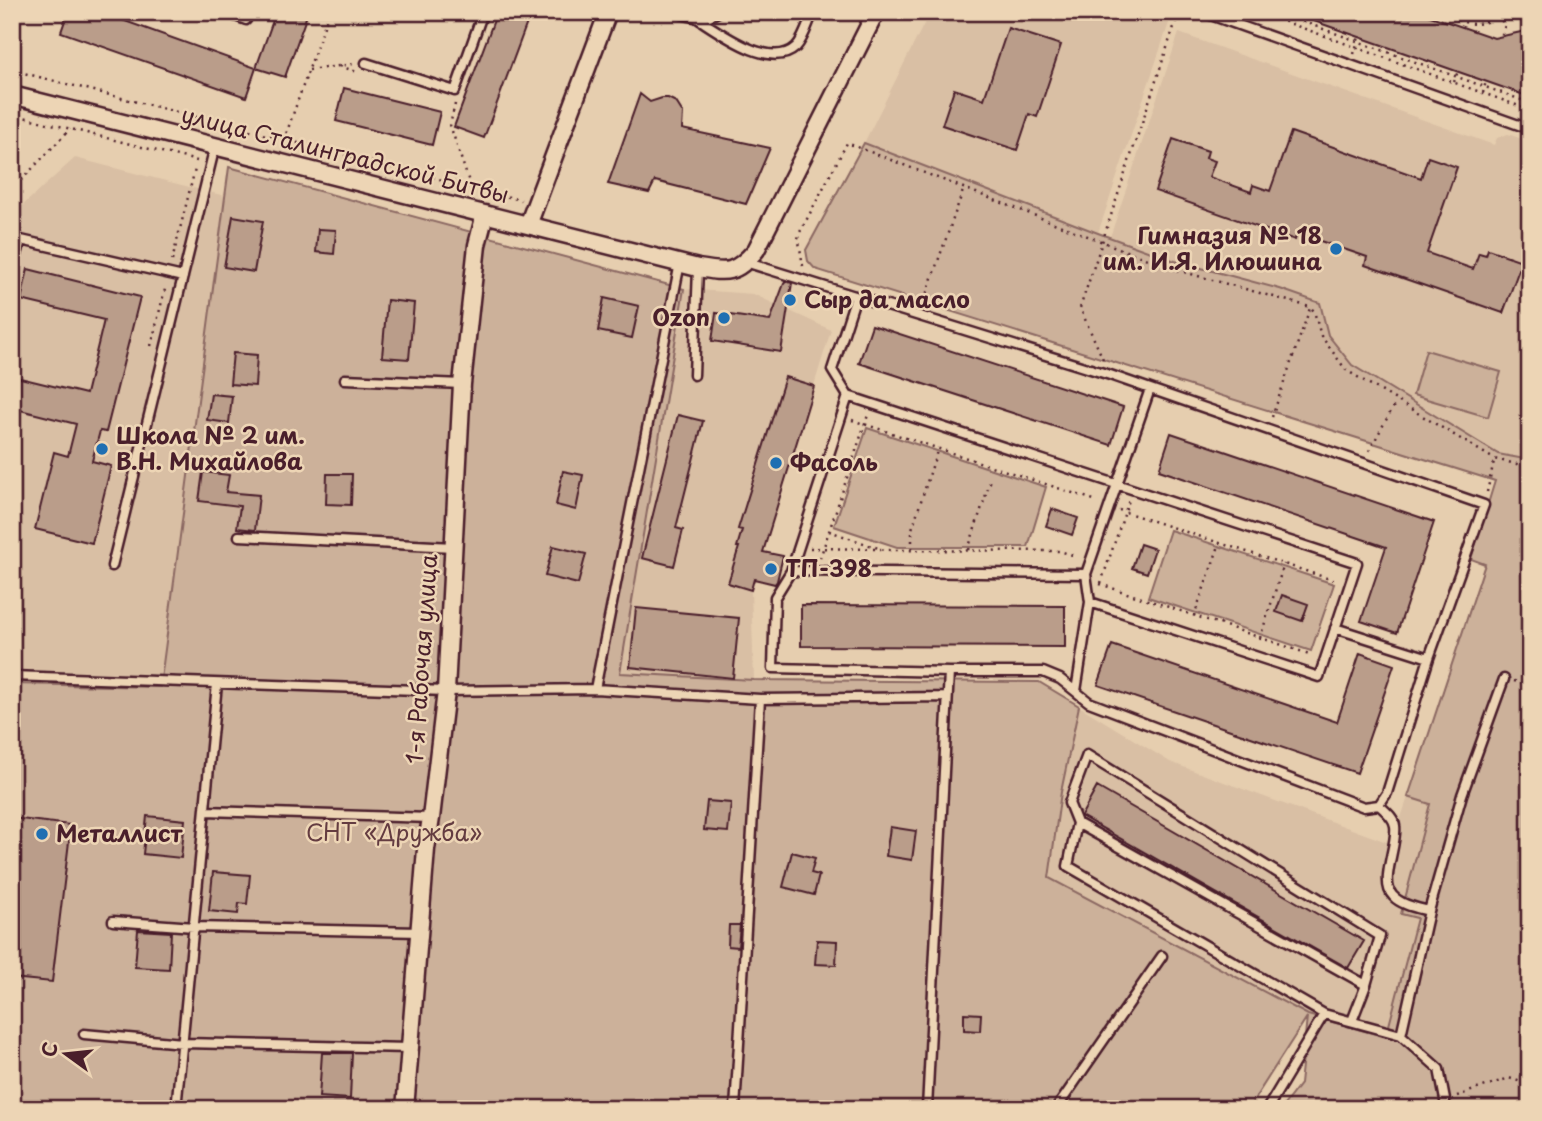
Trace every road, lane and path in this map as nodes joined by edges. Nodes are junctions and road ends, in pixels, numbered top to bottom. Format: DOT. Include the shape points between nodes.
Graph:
graph roads {
  1 [pos="224,12"];
  2 [pos="248,12"];
  3 [pos="329,12"];
  4 [pos="483,12"];
  5 [pos="608,12"];
  6 [pos="675,12"];
  7 [pos="718,12"];
  8 [pos="813,12"];
  9 [pos="876,12"];
  10 [pos="1179,12"];
  11 [pos="1202,12"];
  12 [pos="1258,12"];
  13 [pos="1276,12"];
  14 [pos="1438,12"];
  15 [pos="1456,12"];
  16 [pos="1491,12"];
  17 [pos="1498,14"];
  18 [pos="697,18"];
  19 [pos="1473,24"];
  20 [pos="1471,30"];
  21 [pos="1501,37"];
  22 [pos="1359,39"];
  23 [pos="1356,47"];
  24 [pos="366,63"];
  25 [pos="1350,64"];
  26 [pos="12,70"];
  27 [pos="309,70"];
  28 [pos="1458,71"];
  29 [pos="1456,77"];
  30 [pos="1486,81"];
  31 [pos="1454,82"];
  32 [pos="1485,87"];
  33 [pos="1483,93"];
  34 [pos="12,95"];
  35 [pos="1530,103"];
  36 [pos="455,104"];
  37 [pos="1530,110"];
  38 [pos="12,114"];
  39 [pos="70,129"];
  40 [pos="1530,129"];
  41 [pos="284,140"];
  42 [pos="215,146"];
  43 [pos="197,161"];
  44 [pos="471,188"];
  45 [pos="964,188"];
  46 [pos="12,190"];
  47 [pos="536,204"];
  48 [pos="485,214"];
  49 [pos="528,225"];
  50 [pos="1102,242"];
  51 [pos="745,262"];
  52 [pos="680,263"];
  53 [pos="698,268"];
  54 [pos="12,273"];
  55 [pos="183,277"];
  56 [pos="805,280"];
  57 [pos="856,296"];
  58 [pos="1310,307"];
  59 [pos="919,315"];
  60 [pos="694,375"];
  61 [pos="1110,375"];
  62 [pos="345,379"];
  63 [pos="462,384"];
  64 [pos="1150,389"];
  65 [pos="849,396"];
  66 [pos="1397,401"];
  67 [pos="872,404"];
  68 [pos="852,420"];
  69 [pos="865,424"];
  70 [pos="1268,430"];
  71 [pos="938,448"];
  72 [pos="1494,459"];
  73 [pos="1362,463"];
  74 [pos="1530,467"];
  75 [pos="991,479"];
  76 [pos="1117,484"];
  77 [pos="1133,489"];
  78 [pos="1097,501"];
  79 [pos="1484,505"];
  80 [pos="1109,506"];
  81 [pos="1125,512"];
  82 [pos="829,531"];
  83 [pos="239,537"];
  84 [pos="1220,542"];
  85 [pos="453,547"];
  86 [pos="799,548"];
  87 [pos="823,548"];
  88 [pos="884,550"];
  89 [pos="912,550"];
  90 [pos="968,550"];
  91 [pos="1075,556"];
  92 [pos="1284,564"];
  93 [pos="112,565"];
  94 [pos="791,571"];
  95 [pos="816,571"];
  96 [pos="1086,577"];
  97 [pos="1333,580"];
  98 [pos="1100,584"];
  99 [pos="1092,602"];
  100 [pos="1194,616"];
  101 [pos="1335,628"];
  102 [pos="1260,638"];
  103 [pos="1309,654"];
  104 [pos="1429,658"];
  105 [pos="948,672"];
  106 [pos="12,676"];
  107 [pos="1504,678"];
  108 [pos="218,684"];
  109 [pos="595,689"];
  110 [pos="446,691"];
  111 [pos="1076,691"];
  112 [pos="947,697"];
  113 [pos="760,699"];
  114 [pos="1379,805"];
  115 [pos="205,811"];
  116 [pos="431,818"];
  117 [pos="1077,823"];
  118 [pos="1429,911"];
  119 [pos="113,921"];
  120 [pos="194,927"];
  121 [pos="420,932"];
  122 [pos="1163,956"];
  123 [pos="1366,985"];
  124 [pos="1324,1014"];
  125 [pos="1352,1021"];
  126 [pos="84,1034"];
  127 [pos="1401,1035"];
  128 [pos="183,1043"];
  129 [pos="410,1048"];
  130 [pos="1530,1085"];
  131 [pos="1445,1104"];
  132 [pos="176,1109"];
  133 [pos="405,1109"];
  134 [pos="735,1109"];
  135 [pos="928,1109"];
  136 [pos="1056,1109"];
  137 [pos="1266,1109"];
  1 -- 2 [label="lane" via="246,20"];
  3 -- 27 [label="path"];
  4 -- 24 [label="lane" via="455,92"];
  5 -- 47 [label="street, улица Сталинградской Битвы"];
  6 -- 18 [label="lane"];
  7 -- 18 [label="lane"];
  8 -- 18 [label="lane" via="798,46 775,55 731,40"];
  9 -- 51 [label="street"];
  10 -- 50 [label="path"];
  11 -- 25 [label="lane"];
  12 -- 23 [label="path"];
  13 -- 22 [label="path"];
  14 -- 19 [label="path"];
  15 -- 16 [label="path" via="1476,18"];
  17 -- 19 [label="path" via="1483,24"];
  17 -- 21 [label="path" via="1505,25"];
  19 -- 20 [label="path"];
  22 -- 23 [label="path"];
  22 -- 29 [label="path"];
  23 -- 25 [label="path"];
  23 -- 31 [label="path"];
  24 -- 27 [label="path"];
  25 -- 40 [label="lane"];
  26 -- 41 [label="path"];
  27 -- 41 [label="path"];
  28 -- 29 [label="path"];
  29 -- 31 [label="path"];
  29 -- 32 [label="path"];
  30 -- 32 [label="path"];
  31 -- 33 [label="path"];
  32 -- 33 [label="path"];
  32 -- 35 [label="path"];
  33 -- 37 [label="path"];
  34 -- 42 [label="street, улица Сталинградской Битвы"];
  36 -- 44 [label="path" via="450,125"];
  38 -- 39 [label="path"];
  39 -- 43 [label="path"];
  39 -- 46 [label="path"];
  41 -- 44 [label="path"];
  42 -- 48 [label="street, улица Сталинградской Битвы"];
  42 -- 55 [label="lane"];
  44 -- 47 [label="path"];
  45 -- 50 [label="path"];
  45 -- 56 [label="path" via="847,143 798,236"];
  45 -- 59 [label="path"];
  47 -- 49 [label="street, улица Сталинградской Битвы"];
  48 -- 49 [label="street, улица Сталинградской Битвы"];
  48 -- 63 [label="street, 1-я Рабочая улица" via="477,245"];
  49 -- 52 [label="street"];
  50 -- 58 [label="path" via="1173,269"];
  50 -- 61 [label="path" via="1080,308"];
  51 -- 53 [label="street" via="732,270"];
  51 -- 56 [label="lane"];
  52 -- 53 [label="street"];
  52 -- 109 [label="lane"];
  53 -- 60 [label="lane"];
  54 -- 55 [label="lane" via="21,240"];
  55 -- 93 [label="lane"];
  56 -- 57 [label="lane"];
  57 -- 59 [label="lane"];
  57 -- 65 [label="lane" via="832,370"];
  58 -- 66 [label="path" via="1321,336 1346,370"];
  58 -- 70 [label="path"];
  59 -- 61 [label="lane"];
  61 -- 64 [label="lane"];
  62 -- 63 [label="lane"];
  63 -- 85 [label="street, 1-я Рабочая улица"];
  64 -- 70 [label="lane"];
  64 -- 76 [label="lane"];
  65 -- 67 [label="lane"];
  65 -- 86 [label="lane"];
  66 -- 72 [label="path"];
  66 -- 73 [label="path"];
  67 -- 69 [label="path"];
  67 -- 76 [label="lane"];
  68 -- 69 [label="path"];
  69 -- 71 [label="path"];
  69 -- 82 [label="path"];
  70 -- 73 [label="lane"];
  71 -- 78 [label="path"];
  71 -- 89 [label="path" via="912,529"];
  72 -- 74 [label="path"];
  72 -- 79 [label="path"];
  73 -- 79 [label="lane"];
  75 -- 90 [label="path"];
  76 -- 77 [label="lane"];
  76 -- 80 [label="lane"];
  77 -- 81 [label="path"];
  77 -- 101 [label="lane" via="1357,563"];
  79 -- 104 [label="lane"];
  80 -- 81 [label="path"];
  80 -- 96 [label="lane"];
  81 -- 84 [label="path"];
  81 -- 98 [label="path"];
  82 -- 87 [label="path"];
  82 -- 88 [label="path"];
  83 -- 85 [label="lane"];
  84 -- 92 [label="path"];
  84 -- 100 [label="path"];
  85 -- 110 [label="street, 1-я Рабочая улица"];
  86 -- 87 [label="path"];
  86 -- 94 [label="lane"];
  87 -- 88 [label="path"];
  87 -- 95 [label="path"];
  88 -- 89 [label="path"];
  89 -- 90 [label="path"];
  90 -- 91 [label="path" via="1060,551"];
  92 -- 97 [label="path"];
  92 -- 102 [label="path"];
  94 -- 95 [label="lane"];
  94 -- 105 [label="lane" via="775,597 773,668"];
  95 -- 96 [label="lane"];
  96 -- 98 [label="path"];
  96 -- 99 [label="lane"];
  98 -- 99 [label="path"];
  98 -- 100 [label="path"];
  99 -- 101 [label="lane" via="1319,677"];
  99 -- 111 [label="lane"];
  100 -- 102 [label="path"];
  101 -- 104 [label="lane"];
  102 -- 103 [label="path"];
  104 -- 114 [label="lane" via="1387,793"];
  105 -- 111 [label="lane" via="1043,671"];
  105 -- 112 [label="lane"];
  106 -- 108 [label="lane"];
  107 -- 118 [label="lane" via="1462,795"];
  108 -- 110 [label="lane"];
  108 -- 115 [label="lane"];
  109 -- 110 [label="lane"];
  109 -- 113 [label="lane"];
  110 -- 116 [label="street, 1-я Рабочая улица"];
  111 -- 114 [label="lane" via="1088,702 1364,807"];
  112 -- 113 [label="lane"];
  112 -- 135 [label="lane"];
  113 -- 134 [label="lane"];
  114 -- 118 [label="lane" via="1390,814 1395,827 1387,885 1393,896"];
  115 -- 116 [label="lane"];
  115 -- 120 [label="lane"];
  116 -- 121 [label="street, 1-я Рабочая улица"];
  117 -- 123 [label="lane"];
  117 -- 123 [label="lane" via="1069,803 1087,755 1380,936"];
  117 -- 124 [label="lane" via="1068,866"];
  118 -- 127 [label="lane"];
  119 -- 120 [label="lane"];
  120 -- 121 [label="lane"];
  120 -- 128 [label="lane"];
  121 -- 129 [label="street, 1-я Рабочая улица"];
  122 -- 136 [label="lane"];
  123 -- 125 [label="lane"];
  124 -- 125 [label="lane"];
  124 -- 137 [label="lane"];
  125 -- 127 [label="lane"];
  126 -- 128 [label="lane"];
  127 -- 131 [label="lane" via="1439,1069"];
  128 -- 129 [label="lane"];
  128 -- 132 [label="lane"];
  129 -- 133 [label="street, 1-я Рабочая улица"];
  130 -- 131 [label="path" via="1509,1078"];
}
